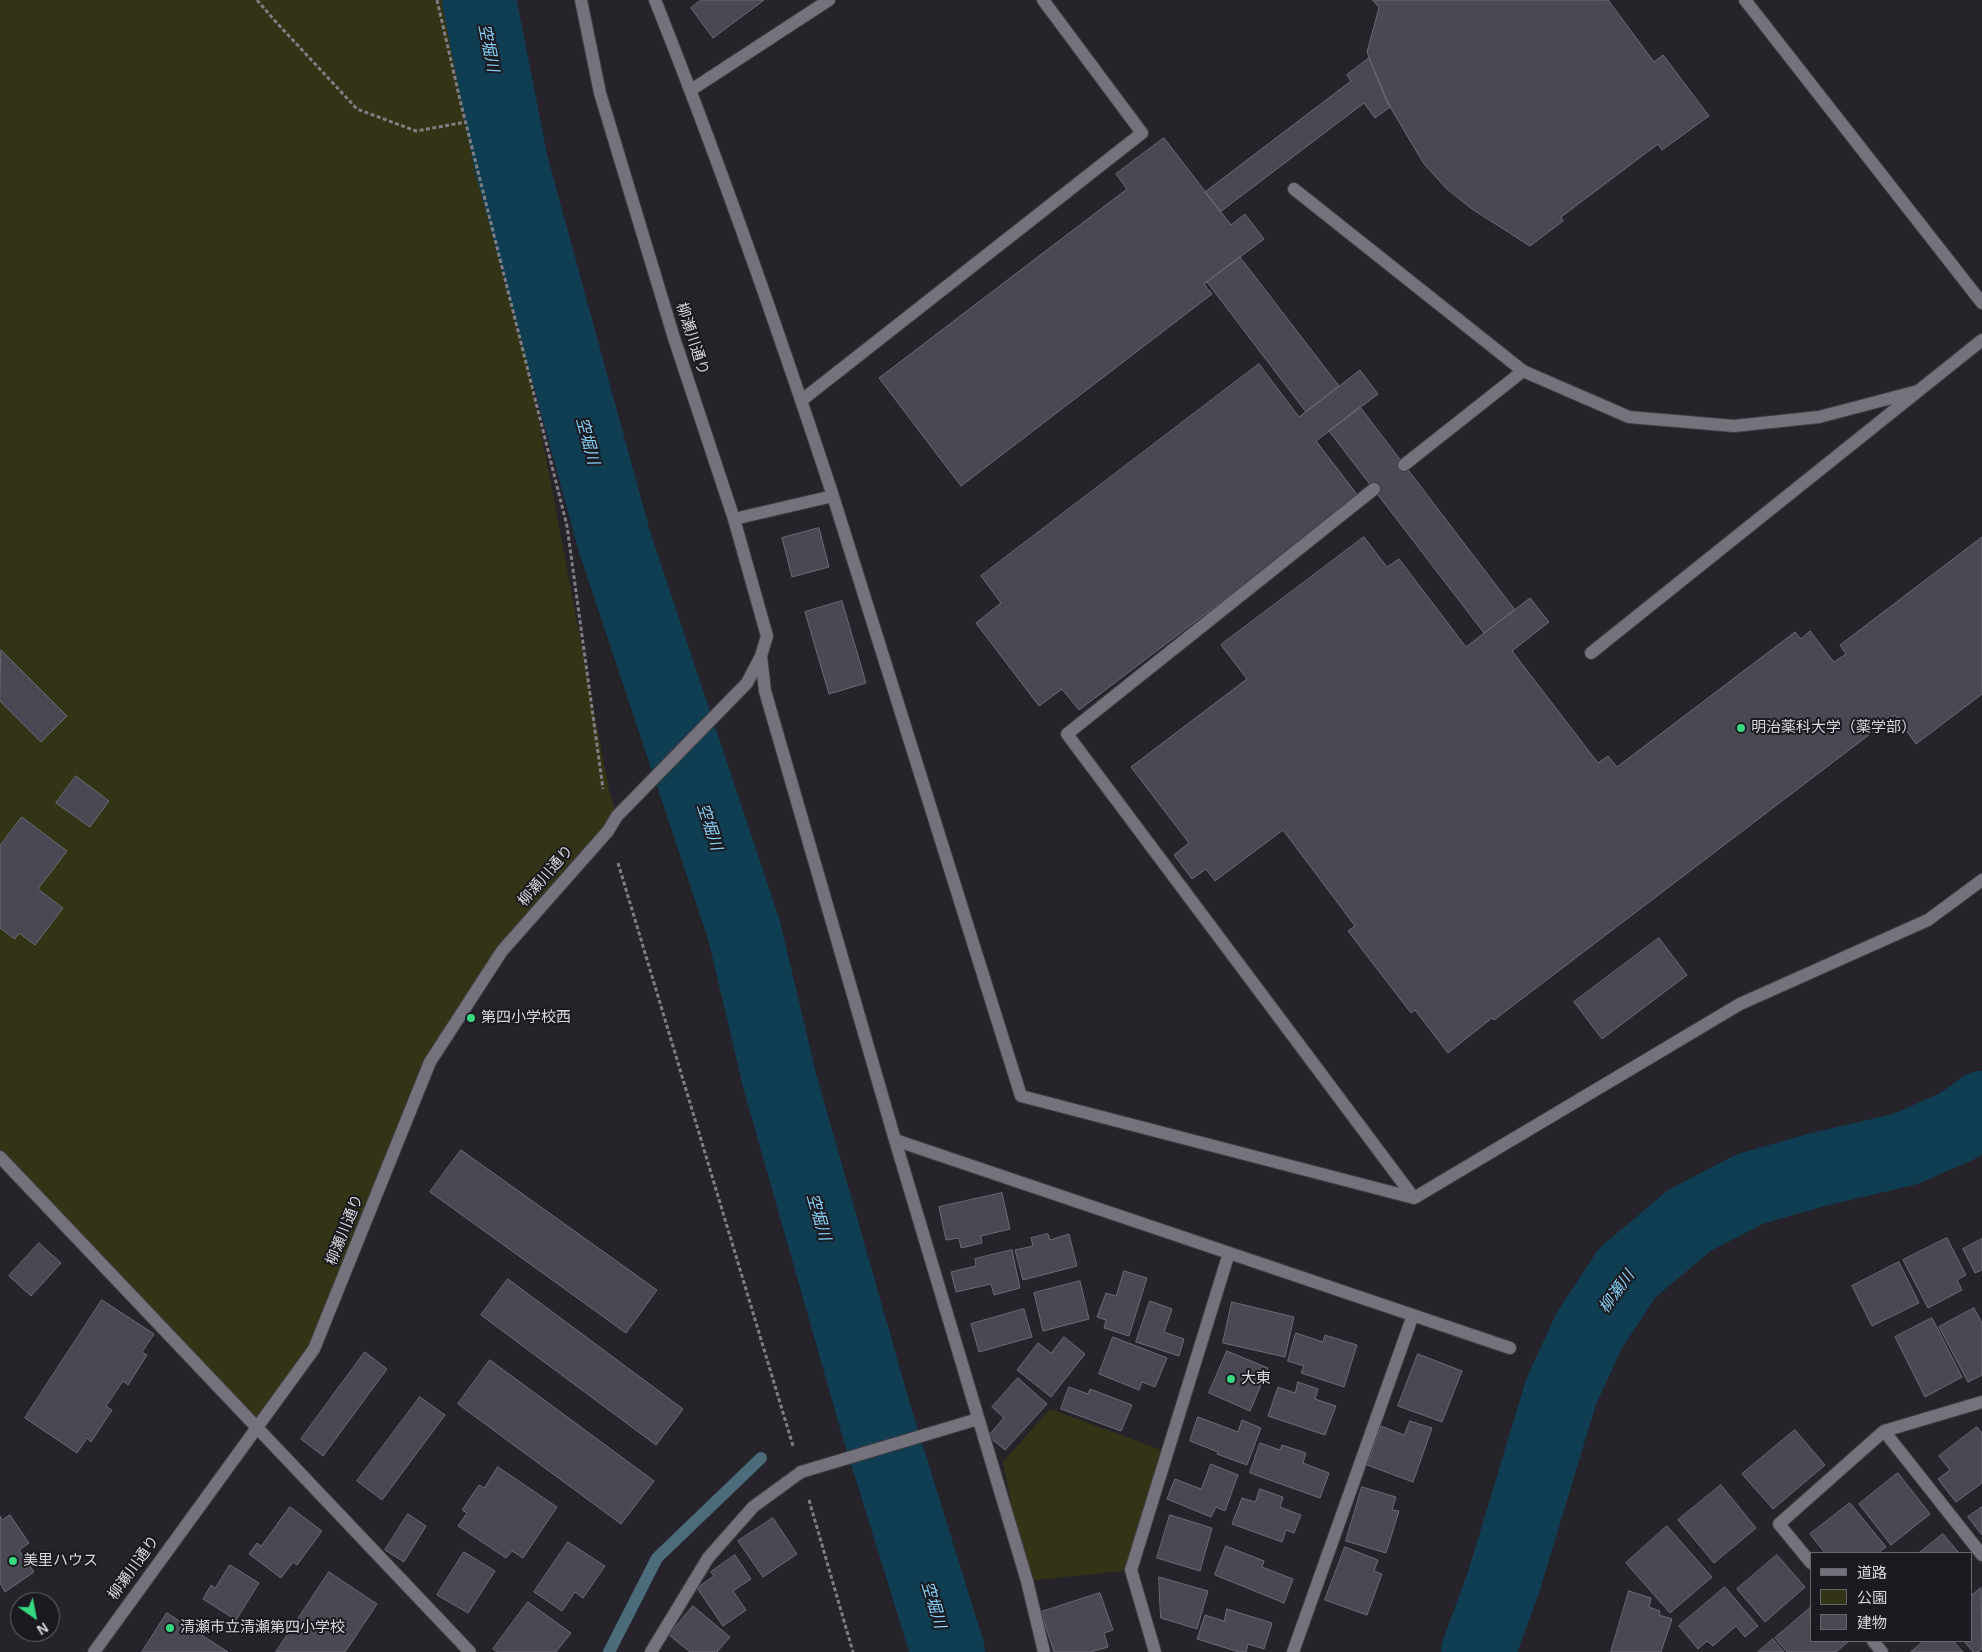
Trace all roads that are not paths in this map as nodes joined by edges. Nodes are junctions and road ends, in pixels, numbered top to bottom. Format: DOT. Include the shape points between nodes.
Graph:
graph roads {
  1 [pos="581,0"];
  2 [pos="655,0"];
  3 [pos="829,0"];
  4 [pos="1043,0"];
  5 [pos="1745,0"];
  6 [pos="691,90"];
  7 [pos="1294,189"];
  8 [pos="1982,303"];
  9 [pos="1982,340"];
  10 [pos="1523,371"];
  11 [pos="1918,391"];
  12 [pos="802,400"];
  13 [pos="1404,465"];
  14 [pos="1374,489"];
  15 [pos="833,496"];
  16 [pos="734,519"];
  17 [pos="1591,654"];
  18 [pos="761,656"];
  19 [pos="1982,880"];
  20 [pos="895,1140"];
  21 [pos="0,1157"];
  22 [pos="1414,1198"];
  23 [pos="1229,1253"];
  24 [pos="1413,1315"];
  25 [pos="1510,1348"];
  26 [pos="1982,1402"];
  27 [pos="974,1421"];
  28 [pos="255,1428"];
  29 [pos="1884,1431"];
  30 [pos="1982,1556"];
  31 [pos="1810,1562"];
  32 [pos="1874,1642"];
  33 [pos="94,1652"];
  34 [pos="470,1652"];
  35 [pos="651,1652"];
  36 [pos="1044,1652"];
  37 [pos="1155,1652"];
  38 [pos="1293,1652"];
  39 [pos="1882,1652"];
  1 -- 16 [label="street, 柳瀬川通り" via="603,102 674,338"];
  2 -- 6 [label="street"];
  3 -- 6 [label="street"];
  4 -- 12 [label="street" via="1142,133"];
  5 -- 8 [label="street"];
  6 -- 12 [label="street"];
  7 -- 10 [label="street"];
  9 -- 11 [label="street"];
  10 -- 11 [label="street" via="1629,417 1734,426 1819,416"];
  10 -- 13 [label="street"];
  11 -- 17 [label="street"];
  12 -- 15 [label="street"];
  14 -- 22 [label="street" via="1066,734"];
  15 -- 16 [label="street"];
  15 -- 22 [label="street" via="1021,1096"];
  16 -- 18 [label="street, 柳瀬川通り" via="767,636"];
  18 -- 20 [label="street" via="765,691"];
  18 -- 28 [label="street, 柳瀬川通り" via="747,683 617,816 608,831 502,951 430,1062 314,1350"];
  19 -- 22 [label="street" via="1928,920 1740,1004"];
  20 -- 23 [label="street"];
  20 -- 27 [label="street"];
  21 -- 28 [label="street"];
  23 -- 24 [label="street"];
  23 -- 37 [label="street" via="1131,1570"];
  24 -- 25 [label="street"];
  24 -- 38 [label="street"];
  26 -- 29 [label="street"];
  27 -- 35 [label="street" via="801,1472 753,1507 708,1558"];
  27 -- 36 [label="street" via="1027,1581"];
  28 -- 33 [label="street, 柳瀬川通り"];
  28 -- 34 [label="street"];
  29 -- 30 [label="street"];
  29 -- 31 [label="street" via="1780,1524"];
  32 -- 39 [label="street"];
}
